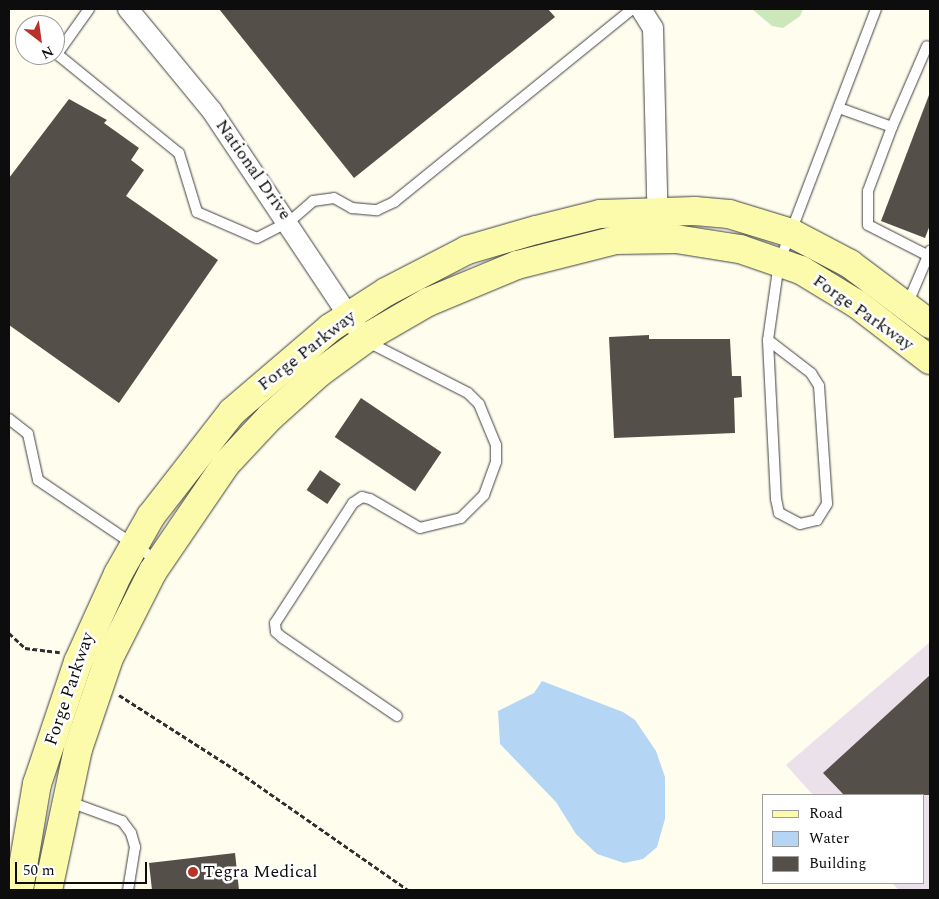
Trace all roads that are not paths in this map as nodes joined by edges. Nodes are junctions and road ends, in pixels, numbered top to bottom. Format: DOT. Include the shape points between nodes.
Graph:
graph roads {
  1 [pos="89,9"];
  2 [pos="128,9"];
  3 [pos="632,9"];
  4 [pos="641,9"];
  5 [pos="876,9"];
  6 [pos="927,46"];
  7 [pos="839,108"];
  8 [pos="892,127"];
  9 [pos="658,210"];
  10 [pos="289,222"];
  11 [pos="791,233"];
  12 [pos="658,239"];
  13 [pos="929,253"];
  14 [pos="780,263"];
  15 [pos="907,306"];
  16 [pos="349,316"];
  17 [pos="930,324"];
  18 [pos="365,340"];
  19 [pos="768,340"];
  20 [pos="930,360"];
  21 [pos="9,419"];
  22 [pos="134,546"];
  23 [pos="159,562"];
  24 [pos="89,671"];
  25 [pos="397,716"];
  26 [pos="66,800"];
  27 [pos="19,890"];
  28 [pos="48,890"];
  29 [pos="128,890"];
  1 -- 10 [label="lane" via="57,54 179,153 197,212 257,238"];
  2 -- 10 [label="street, National Drive" via="212,111"];
  3 -- 10 [label="lane" via="394,202 377,210 352,208 334,198 313,201"];
  4 -- 9 [label="street" via="653,28"];
  5 -- 7 [label="lane"];
  6 -- 8 [label="lane"];
  7 -- 8 [label="lane"];
  7 -- 11 [label="lane"];
  8 -- 13 [label="lane" via="868,191 868,225"];
  9 -- 11 [label="street, Forge Parkway" via="729,214"];
  9 -- 12 [label="street"];
  9 -- 16 [label="street, Forge Parkway" via="600,214 468,250"];
  10 -- 16 [label="street, National Drive"];
  11 -- 14 [label="lane"];
  11 -- 15 [label="street, Forge Parkway" via="850,264"];
  12 -- 14 [label="street, Forge Parkway" via="740,249"];
  12 -- 18 [label="street, Forge Parkway" via="616,240 517,265 428,302"];
  13 -- 15 [label="lane"];
  14 -- 19 [label="lane"];
  14 -- 20 [label="street, Forge Parkway" via="829,285"];
  15 -- 17 [label="street, Forge Parkway"];
  16 -- 18 [label="street, National Drive"];
  16 -- 22 [label="street, Forge Parkway" via="232,412 188,464"];
  18 -- 23 [label="street, Forge Parkway" via="319,373 270,417 226,464"];
  18 -- 25 [label="lane" via="468,393 479,404 496,445 496,462 484,495 460,518 420,528 370,499 362,497 353,503 275,623 276,632 283,638"];
  19 -- 19 [label="lane" via="776,499 779,513 800,524 817,520 827,504 819,386 812,373"];
  21 -- 22 [label="lane" via="28,434 38,480"];
  22 -- 23 [label="lane"];
  22 -- 24 [label="street, Forge Parkway" via="88,633"];
  23 -- 24 [label="street, Forge Parkway"];
  24 -- 26 [label="street, Forge Parkway" via="78,749"];
  24 -- 27 [label="street, Forge Parkway" via="37,784"];
  26 -- 28 [label="street, Forge Parkway"];
  26 -- 29 [label="lane" via="122,821 131,833 135,847"];
}
